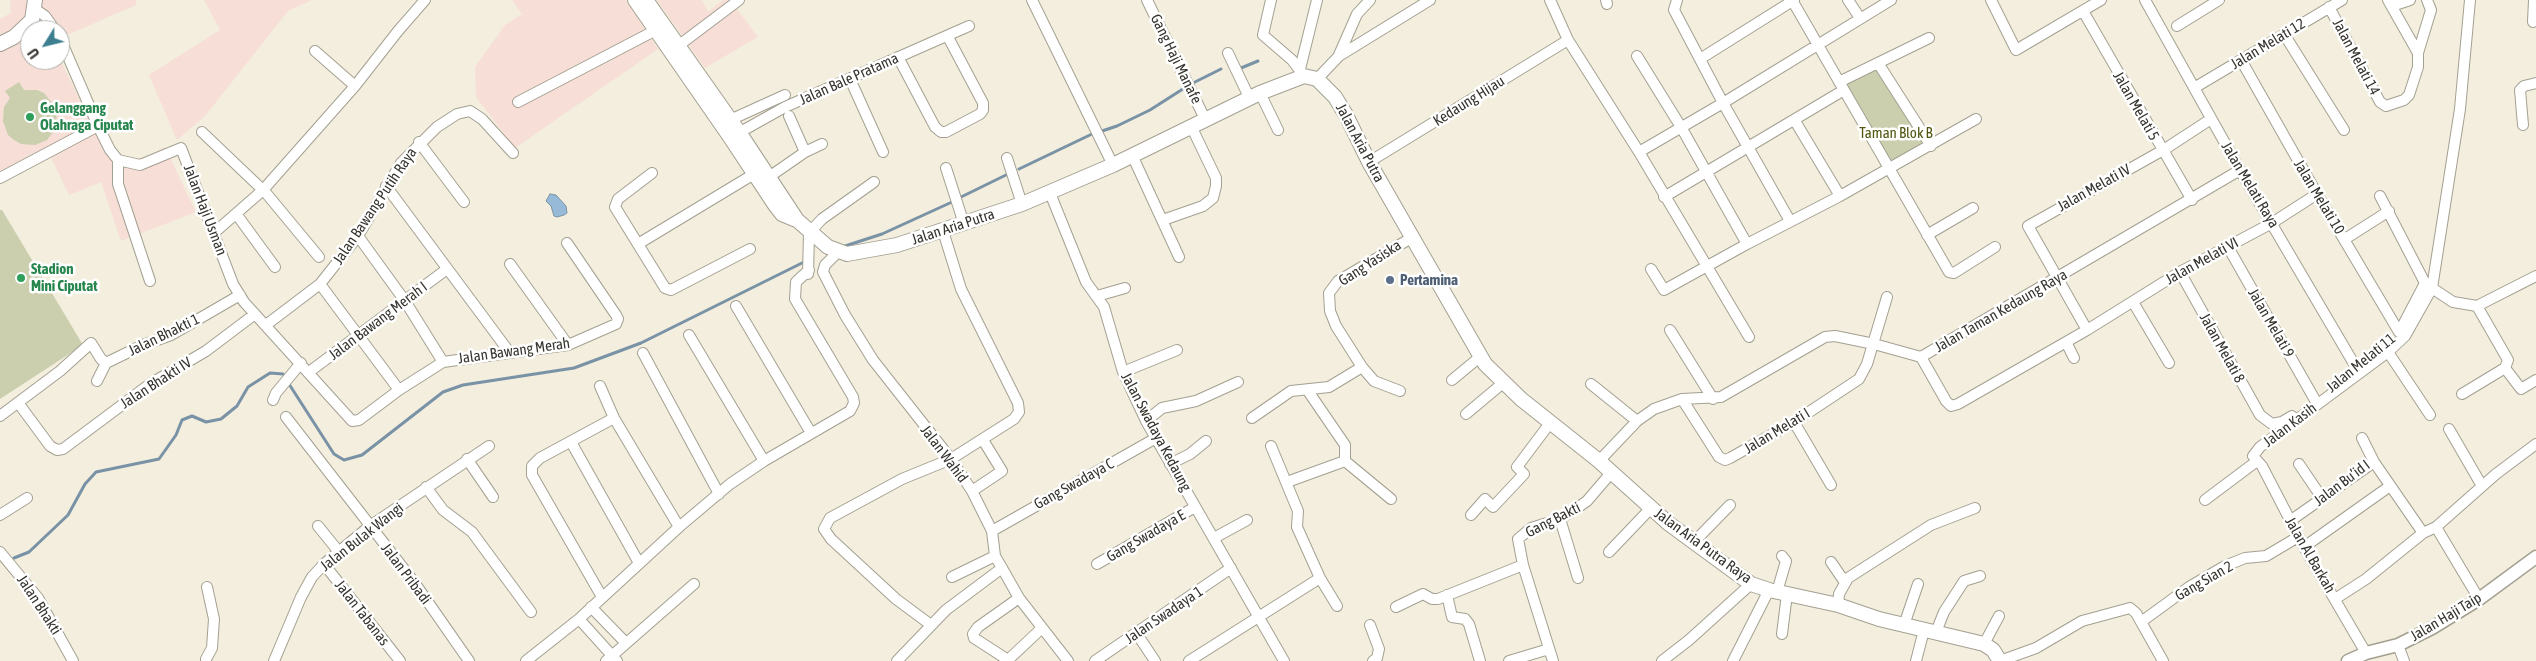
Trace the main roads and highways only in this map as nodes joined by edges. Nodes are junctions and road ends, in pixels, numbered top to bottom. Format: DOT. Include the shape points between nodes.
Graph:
graph roads {
  1 [pos="635,0"];
  2 [pos="646,0"];
  3 [pos="35,5"];
  4 [pos="0,44"];
  5 [pos="675,49"];
  6 [pos="735,135"];
  7 [pos="1501,381"];
  8 [pos="2000,661"];
  1 -- 5 [label="main road" via="656,30"];
  2 -- 5 [label="main road"];
  3 -- 4 [label="main road" via="32,20 14,37"];
  5 -- 6 [label="main road"];
  5 -- 6 [label="main road" via="730,120"];
  6 -- 7 [label="main road, Jalan Aria Putra" via="762,173 774,205 782,214 797,220 834,251 861,253 943,231 1050,193 1255,95 1307,75 1336,97 1369,162 1485,362"];
  7 -- 8 [label="main road, Jalan Aria Putra Raya" via="1599,461 1650,508 1751,584 1984,644"];
}
